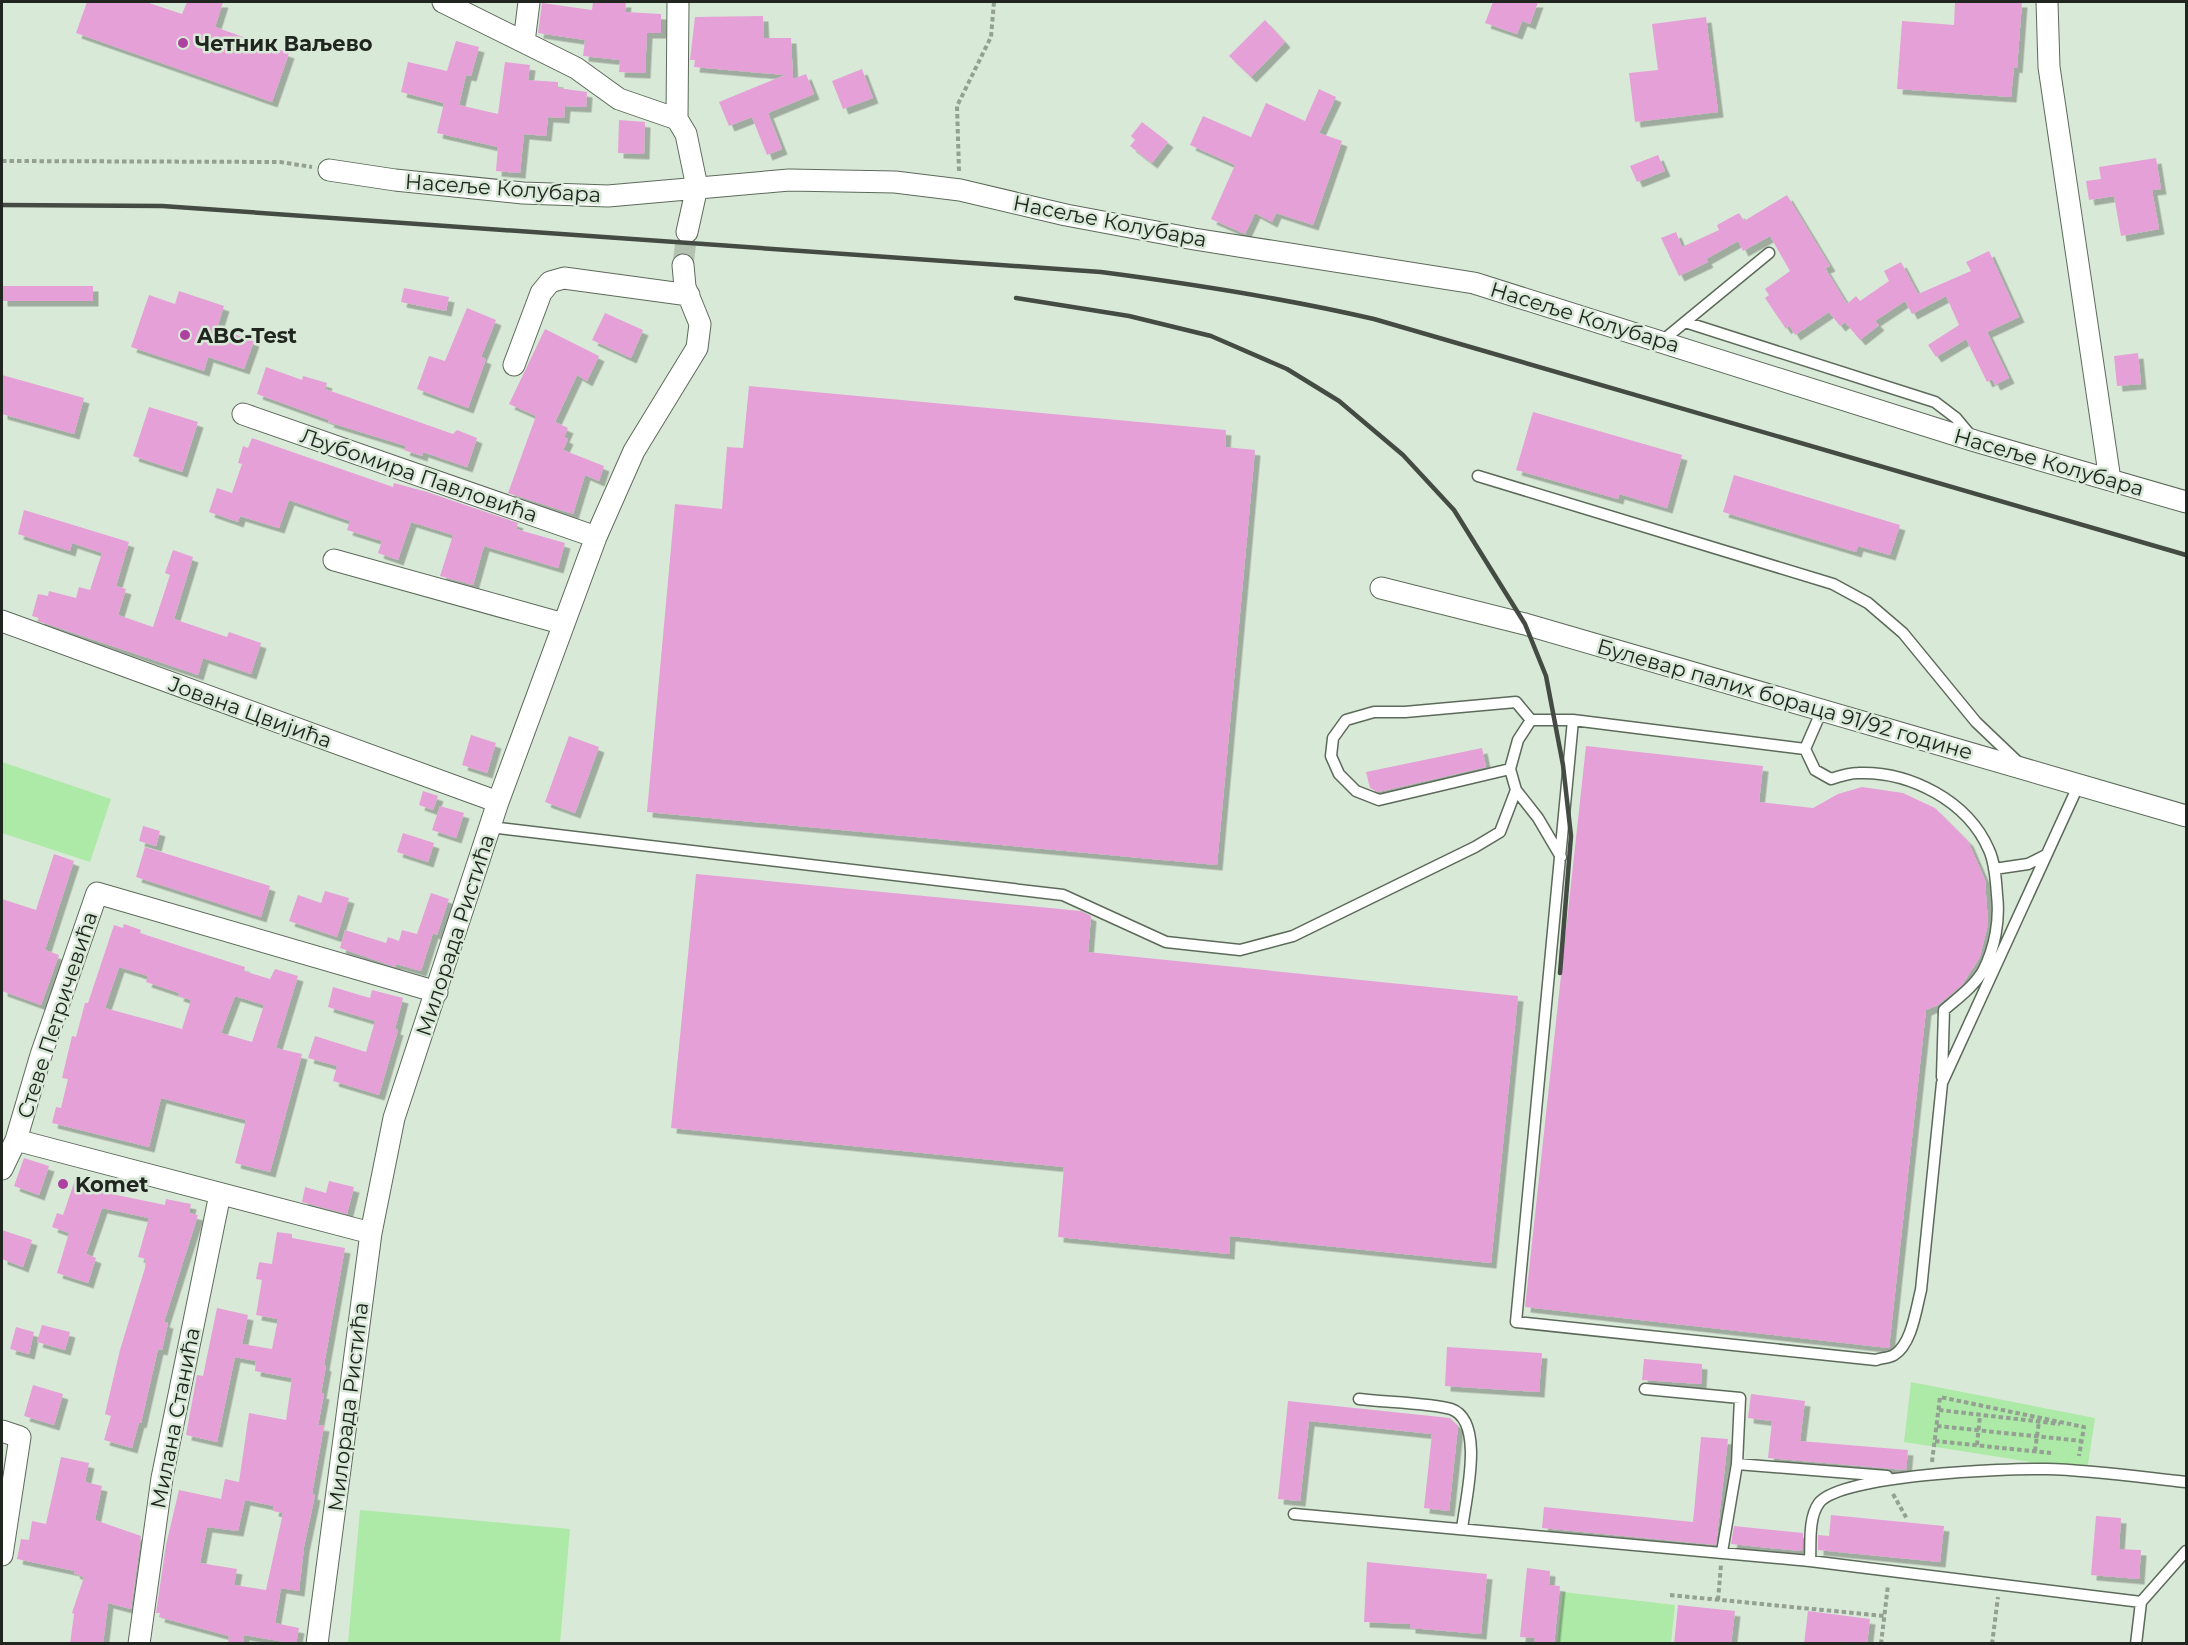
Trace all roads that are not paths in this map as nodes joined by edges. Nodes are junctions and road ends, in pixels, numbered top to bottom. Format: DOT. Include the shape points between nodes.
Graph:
graph roads {
  1 [pos="443,2"];
  2 [pos="529,2"];
  3 [pos="678,2"];
  4 [pos="2047,2"];
  5 [pos="524,42"];
  6 [pos="677,118"];
  7 [pos="329,170"];
  8 [pos="697,187"];
  9 [pos="687,232"];
  10 [pos="1769,253"];
  11 [pos="684,265"];
  12 [pos="689,295"];
  13 [pos="1684,322"];
  14 [pos="1662,341"];
  15 [pos="514,366"];
  16 [pos="243,414"];
  17 [pos="1975,441"];
  18 [pos="1478,476"];
  19 [pos="2110,480"];
  20 [pos="2187,501"];
  21 [pos="596,537"];
  22 [pos="334,560"];
  23 [pos="1381,588"];
  24 [pos="2,621"];
  25 [pos="564,624"];
  26 [pos="1822,710"];
  27 [pos="1531,720"];
  28 [pos="1573,720"];
  29 [pos="1805,749"];
  30 [pos="2024,768"];
  31 [pos="1510,769"];
  32 [pos="2079,783"];
  33 [pos="1516,790"];
  34 [pos="498,802"];
  35 [pos="2187,816"];
  36 [pos="490,827"];
  37 [pos="2046,855"];
  38 [pos="1562,857"];
  39 [pos="1994,869"];
  40 [pos="437,993"];
  41 [pos="1942,1083"];
  42 [pos="16,1140"];
  43 [pos="2,1169"];
  44 [pos="219,1194"];
  45 [pos="371,1233"];
  46 [pos="1645,1389"];
  47 [pos="1359,1400"];
  48 [pos="11,1434"];
  49 [pos="1737,1464"];
  50 [pos="1896,1477"];
  51 [pos="2187,1482"];
  52 [pos="1294,1514"];
  53 [pos="1462,1529"];
  54 [pos="2187,1551"];
  55 [pos="1722,1552"];
  56 [pos="2,1555"];
  57 [pos="1809,1561"];
  58 [pos="2141,1602"];
  59 [pos="139,1644"];
  60 [pos="317,1644"];
  61 [pos="2136,1644"];
  1 -- 5 [label="street"];
  2 -- 5 [label="street"];
  3 -- 6 [label="street"];
  4 -- 19 [label="street" via="2049,67"];
  5 -- 6 [label="street" via="576,68 619,99"];
  6 -- 8 [label="street" via="686,134"];
  7 -- 8 [label="street, Насеље Колубара" via="523,193 608,196"];
  8 -- 9 [label="street"];
  8 -- 14 [label="street, Насеље Колубара" via="789,180 895,182 960,190 1194,239 1474,283"];
  10 -- 13 [label="lane"];
  11 -- 12 [label="street, Милорада Ристића"];
  12 -- 15 [label="street" via="564,278 550,282 541,293"];
  12 -- 21 [label="street, Милорада Ристића" via="700,324 697,348 634,451"];
  13 -- 14 [label="lane"];
  13 -- 17 [label="lane" via="1935,402 1956,418"];
  14 -- 17 [label="street, Насеље Колубара"];
  16 -- 21 [label="street, Љубомира Павловића"];
  17 -- 19 [label="street, Насеље Колубара"];
  18 -- 30 [label="lane" via="1833,585 1859,598 1904,633 1976,722"];
  19 -- 20 [label="street, Насеље Колубара"];
  21 -- 25 [label="street, Милорада Ристића"];
  22 -- 25 [label="street"];
  23 -- 26 [label="street, Булевар палих бораца 91/92 године" via="1525,624"];
  24 -- 34 [label="street, Јована Цвијића"];
  25 -- 34 [label="street, Милорада Ристића"];
  26 -- 29 [label="lane"];
  26 -- 30 [label="street, Булевар палих бораца 91/92 године"];
  27 -- 28 [label="lane"];
  27 -- 31 [label="lane" via="1518,740"];
  27 -- 31 [label="lane" via="1516,702 1374,712 1346,720 1333,738 1331,756 1339,774 1356,791 1379,800"];
  28 -- 29 [label="lane"];
  28 -- 38 [label="lane"];
  29 -- 39 [label="lane" via="1815,770 1831,779 1856,772 1876,773 1927,787 1953,803 1990,850"];
  30 -- 32 [label="street, Булевар палих бораца 91/92 године"];
  31 -- 33 [label="lane"];
  32 -- 35 [label="street, Булевар палих бораца 91/92 године"];
  32 -- 37 [label="lane"];
  33 -- 36 [label="lane" via="1500,832 1475,847 1293,936 1240,950 1166,942 1063,895"];
  33 -- 38 [label="lane"];
  34 -- 36 [label="street, Милорада Ристића"];
  36 -- 40 [label="street, Милорада Ристића"];
  37 -- 39 [label="lane" via="2028,864"];
  37 -- 41 [label="lane"];
  38 -- 41 [label="lane" via="1516,1322 1876,1359 1893,1355 1903,1346 1921,1290"];
  39 -- 41 [label="lane" via="1999,912 1993,947 1982,972 1944,1010"];
  40 -- 42 [label="street, Стеве Петричевића" via="97,893"];
  40 -- 45 [label="street, Милорада Ристића" via="394,1118"];
  42 -- 43 [label="street, Стеве Петричевића"];
  42 -- 44 [label="street"];
  44 -- 45 [label="street"];
  44 -- 59 [label="street, Милана Станића" via="162,1478"];
  45 -- 60 [label="street, Милорада Ристића"];
  46 -- 49 [label="lane" via="1740,1398"];
  47 -- 53 [label="lane" via="1450,1409 1465,1421 1472,1441"];
  48 -- 56 [label="street"];
  49 -- 50 [label="lane"];
  49 -- 55 [label="lane"];
  50 -- 51 [label="lane" via="2043,1468"];
  50 -- 57 [label="lane" via="1829,1494 1819,1503 1813,1519"];
  52 -- 53 [label="lane"];
  53 -- 55 [label="lane"];
  54 -- 58 [label="lane"];
  55 -- 57 [label="lane"];
  57 -- 58 [label="lane"];
  58 -- 61 [label="lane"];
}
